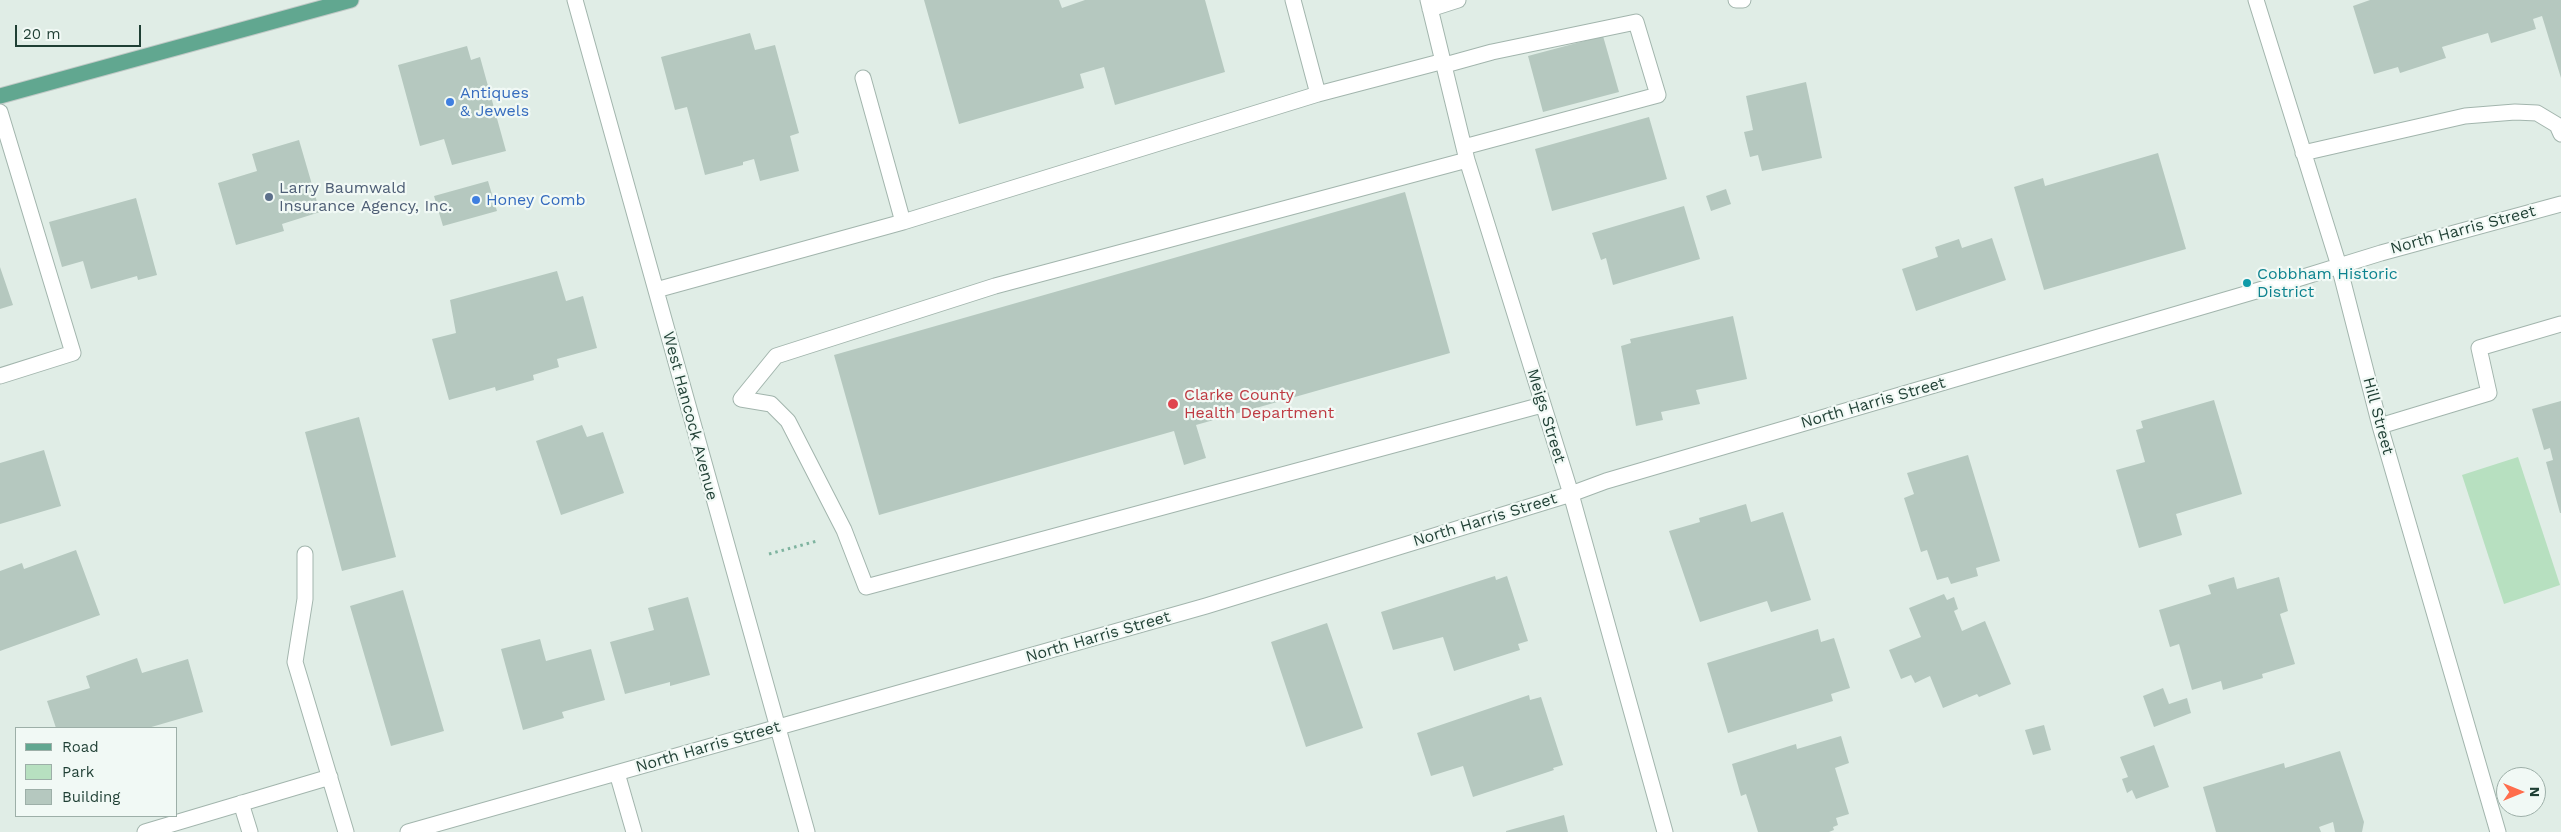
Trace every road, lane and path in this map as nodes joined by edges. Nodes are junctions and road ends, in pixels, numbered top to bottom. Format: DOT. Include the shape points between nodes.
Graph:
graph roads {
  1 [pos="350,0"];
  2 [pos="575,0"];
  3 [pos="1293,0"];
  4 [pos="1458,0"];
  5 [pos="1736,0"];
  6 [pos="1743,0"];
  7 [pos="2256,0"];
  8 [pos="1429,4"];
  9 [pos="1445,63"];
  10 [pos="863,78"];
  11 [pos="1318,94"];
  12 [pos="0,96"];
  13 [pos="0,112"];
  14 [pos="2561,134"];
  15 [pos="2303,153"];
  16 [pos="1466,154"];
  17 [pos="2561,204"];
  18 [pos="903,222"];
  19 [pos="2338,266"];
  20 [pos="656,290"];
  21 [pos="2561,324"];
  22 [pos="0,376"];
  23 [pos="1542,406"];
  24 [pos="2380,426"];
  25 [pos="1571,494"];
  26 [pos="844,530"];
  27 [pos="306,554"];
  28 [pos="769,554"];
  29 [pos="776,728"];
  30 [pos="617,773"];
  31 [pos="330,777"];
  32 [pos="241,803"];
  33 [pos="145,832"];
  34 [pos="250,832"];
  35 [pos="346,832"];
  36 [pos="408,832"];
  37 [pos="634,832"];
  38 [pos="807,832"];
  39 [pos="1665,832"];
  40 [pos="2498,832"];
  1 -- 12 [label="main road"];
  2 -- 20 [label="street, West Hancock Avenue"];
  3 -- 11 [label="street"];
  4 -- 8 [label="street"];
  5 -- 6 [label="street"];
  7 -- 15 [label="street, Hill Street"];
  8 -- 9 [label="street, Meigs Street"];
  9 -- 11 [label="street"];
  9 -- 16 [label="street, Meigs Street"];
  9 -- 16 [label="street" via="1636,22 1658,94"];
  10 -- 18 [label="street"];
  11 -- 18 [label="street"];
  13 -- 22 [label="street" via="72,353"];
  14 -- 15 [label="street" via="2557,125 2537,113 2515,112 2465,116"];
  15 -- 19 [label="street, Hill Street"];
  16 -- 23 [label="street, Meigs Street"];
  16 -- 26 [label="street" via="995,286 776,356 741,399 771,404 788,421"];
  17 -- 19 [label="street, North Harris Street"];
  18 -- 20 [label="street"];
  19 -- 24 [label="street, Hill Street"];
  19 -- 25 [label="street, North Harris Street"];
  20 -- 29 [label="street, West Hancock Avenue"];
  21 -- 24 [label="street" via="2480,348 2489,393"];
  23 -- 25 [label="street, Meigs Street"];
  23 -- 26 [label="street" via="866,587"];
  24 -- 40 [label="street, Hill Street"];
  25 -- 29 [label="street, North Harris Street" via="1206,606"];
  25 -- 39 [label="street, Meigs Street"];
  26 -- 28 [label="path"];
  27 -- 31 [label="street" via="306,599 295,662"];
  29 -- 30 [label="street, North Harris Street"];
  29 -- 38 [label="street, West Hancock Avenue"];
  30 -- 36 [label="street, North Harris Street"];
  30 -- 37 [label="street"];
  31 -- 32 [label="street"];
  31 -- 35 [label="street"];
  32 -- 33 [label="street"];
  32 -- 34 [label="street"];
}
